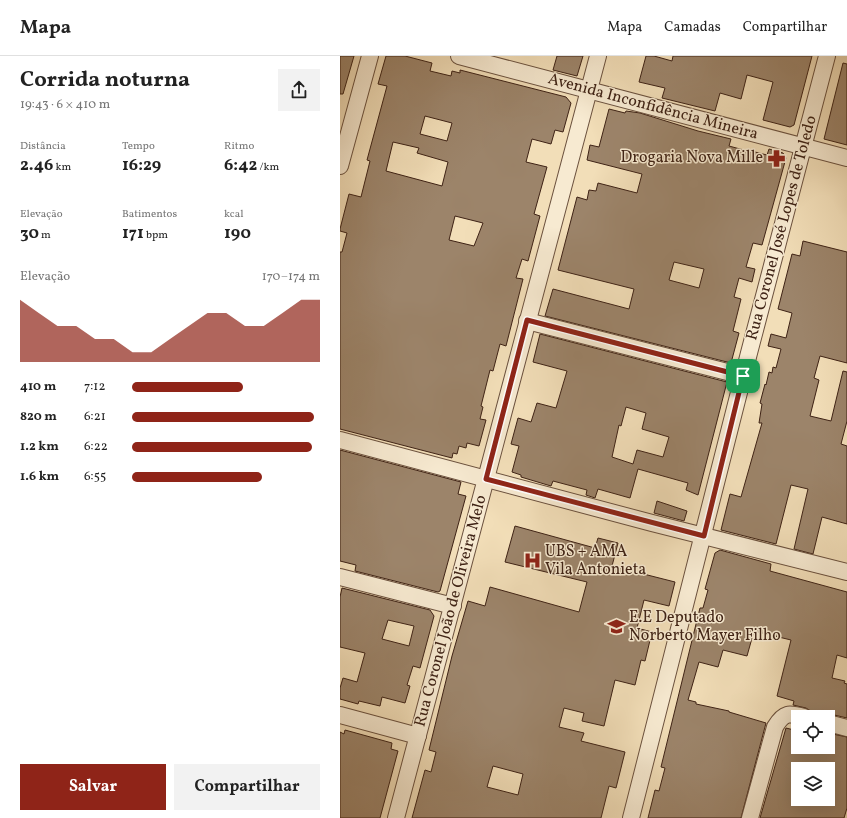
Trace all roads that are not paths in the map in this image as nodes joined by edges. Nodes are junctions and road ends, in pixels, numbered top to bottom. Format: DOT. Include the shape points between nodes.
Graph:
graph roads {
  1 [pos="370,56"];
  2 [pos="459,56"];
  3 [pos="598,56"];
  4 [pos="828,56"];
  5 [pos="589,91"];
  6 [pos="804,146"];
  7 [pos="847,158"];
  8 [pos="340,164"];
  9 [pos="527,320"];
  10 [pos="743,376"];
  11 [pos="340,440"];
  12 [pos="486,479"];
  13 [pos="704,536"];
  14 [pos="847,572"];
  15 [pos="340,577"];
  16 [pos="453,606"];
  17 [pos="791,714"];
  18 [pos="340,715"];
  19 [pos="835,725"];
  20 [pos="847,728"];
  21 [pos="418,736"];
  22 [pos="396,818"];
  23 [pos="631,818"];
  24 [pos="750,818"];
  1 -- 8 [label="street"];
  2 -- 5 [label="street, Avenida Inconfidência Mineira"];
  3 -- 5 [label="street, Rua Coronel João de Oliveira Melo"];
  4 -- 6 [label="street, Rua Coronel José Lopes de Toledo"];
  5 -- 6 [label="street, Avenida Inconfidência Mineira"];
  5 -- 9 [label="street, Rua Coronel João de Oliveira Melo"];
  6 -- 7 [label="street, Avenida Inconfidência Mineira"];
  6 -- 10 [label="street, Rua Coronel José Lopes de Toledo"];
  9 -- 10 [label="street"];
  9 -- 12 [label="street, Rua Coronel João de Oliveira Melo"];
  10 -- 13 [label="street, Rua Coronel José Lopes de Toledo"];
  11 -- 12 [label="street"];
  12 -- 13 [label="street"];
  12 -- 16 [label="street, Rua Coronel João de Oliveira Melo"];
  13 -- 14 [label="street"];
  13 -- 23 [label="street, Rua Coronel José Lopes de Toledo"];
  15 -- 16 [label="street"];
  16 -- 21 [label="street, Rua Coronel João de Oliveira Melo"];
  17 -- 24 [label="street" via="780,719 775,727"];
  18 -- 21 [label="street"];
  19 -- 20 [label="street"];
  21 -- 22 [label="street, Rua Coronel João de Oliveira Melo"];
}
